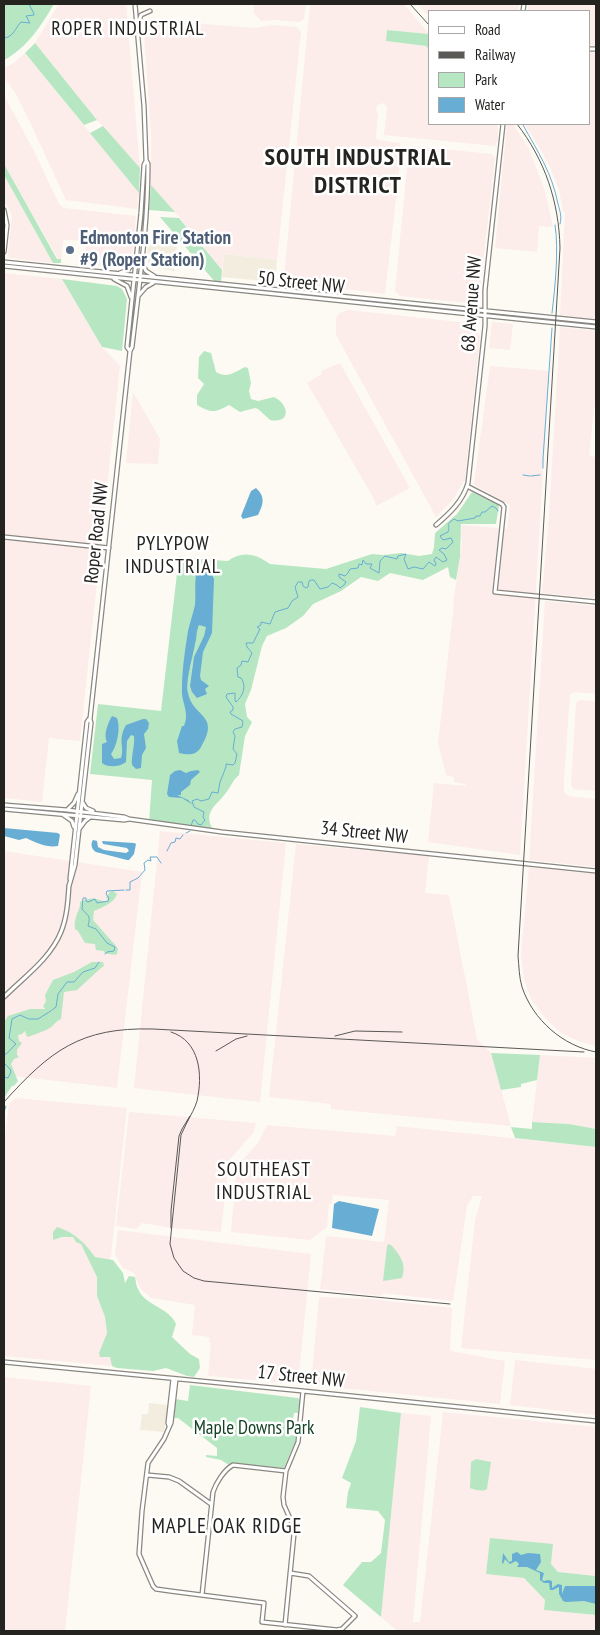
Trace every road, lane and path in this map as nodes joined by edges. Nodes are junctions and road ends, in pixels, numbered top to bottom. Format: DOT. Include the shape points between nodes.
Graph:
graph roads {
  1 [pos="135,4"];
  2 [pos="150,11"];
  3 [pos="137,27"];
  4 [pos="503,125"];
  5 [pos="146,160"];
  6 [pos="4,210"];
  7 [pos="4,252"];
  8 [pos="137,257"];
  9 [pos="142,260"];
  10 [pos="4,262"];
  11 [pos="4,266"];
  12 [pos="117,274"];
  13 [pos="112,277"];
  14 [pos="134,278"];
  15 [pos="140,278"];
  16 [pos="159,280"];
  17 [pos="138,300"];
  18 [pos="132,301"];
  19 [pos="485,311"];
  20 [pos="485,316"];
  21 [pos="596,322"];
  22 [pos="596,327"];
  23 [pos="130,351"];
  24 [pos="467,486"];
  25 [pos="436,525"];
  26 [pos="4,537"];
  27 [pos="109,548"];
  28 [pos="596,602"];
  29 [pos="90,719"];
  30 [pos="80,786"];
  31 [pos="82,800"];
  32 [pos="4,805"];
  33 [pos="4,809"];
  34 [pos="67,810"];
  35 [pos="79,813"];
  36 [pos="62,814"];
  37 [pos="106,814"];
  38 [pos="90,817"];
  39 [pos="129,820"];
  40 [pos="77,829"];
  41 [pos="596,871"];
  42 [pos="12,989"];
  43 [pos="4,992"];
  44 [pos="4,997"];
  45 [pos="4,1362"];
  46 [pos="174,1379"];
  47 [pos="303,1390"];
  48 [pos="596,1421"];
  49 [pos="286,1471"];
  50 [pos="147,1475"];
  51 [pos="212,1504"];
  52 [pos="290,1573"];
  53 [pos="202,1595"];
  54 [pos="285,1625"];
  1 -- 3 [label="main road, Roper Road NW"];
  2 -- 3 [label="main road" via="141,15"];
  3 -- 5 [label="main road, Roper Road NW"];
  4 -- 19 [label="main road, 68 Avenue NW"];
  5 -- 8 [label="main road, Roper Road NW"];
  5 -- 9 [label="main road, Roper Road NW"];
  6 -- 7 [label="main road" via="7,225"];
  8 -- 12 [label="main road" via="128,270"];
  8 -- 14 [label="main road, Roper Road NW"];
  9 -- 15 [label="main road, Roper Road NW"];
  9 -- 16 [label="main road" via="146,271"];
  10 -- 12 [label="main road, 50 Street NW"];
  11 -- 13 [label="main road, 50 Street NW"];
  12 -- 14 [label="main road, 50 Street NW"];
  13 -- 14 [label="main road, 50 Street NW"];
  13 -- 18 [label="main road" via="127,286"];
  14 -- 15 [label="main road, 50 Street NW"];
  14 -- 18 [label="main road, Roper Road NW"];
  15 -- 16 [label="main road, 50 Street NW"];
  15 -- 17 [label="main road, Roper Road NW"];
  16 -- 17 [label="main road" via="148,284 140,292"];
  16 -- 19 [label="main road, 50 Street NW"];
  16 -- 20 [label="main road, 50 Street NW"];
  17 -- 23 [label="main road, Roper Road NW"];
  18 -- 23 [label="main road, Roper Road NW"];
  19 -- 20 [label="main road, 68 Avenue NW"];
  19 -- 21 [label="main road, 50 Street NW"];
  20 -- 22 [label="main road, 50 Street NW"];
  20 -- 24 [label="main road, 68 Avenue NW"];
  23 -- 27 [label="main road, Roper Road NW"];
  24 -- 25 [label="main road" via="457,505"];
  24 -- 28 [label="main road" via="504,506 495,592"];
  26 -- 27 [label="main road"];
  27 -- 29 [label="main road, Roper Road NW"];
  29 -- 30 [label="main road, Roper Road NW" via="87,722"];
  29 -- 31 [label="main road, Roper Road NW"];
  30 -- 34 [label="main road" via="74,803"];
  30 -- 35 [label="main road, Roper Road NW"];
  31 -- 35 [label="main road, Roper Road NW"];
  31 -- 37 [label="main road" via="89,809"];
  32 -- 34 [label="main road, 34 Street NW"];
  33 -- 36 [label="main road, 34 Street NW"];
  34 -- 35 [label="main road, 34 Street NW"];
  35 -- 36 [label="main road, 34 Street NW"];
  35 -- 37 [label="main road, 34 Street NW"];
  35 -- 38 [label="main road, 34 Street NW"];
  35 -- 40 [label="main road, Roper Road NW"];
  36 -- 40 [label="main road"];
  37 -- 39 [label="main road, 34 Street NW"];
  38 -- 39 [label="main road, 34 Street NW"];
  38 -- 40 [label="main road"];
  39 -- 41 [label="main road, 34 Street NW"];
  40 -- 42 [label="main road, Roper Road NW" via="65,920 57,940"];
  42 -- 43 [label="main road"];
  42 -- 44 [label="main road, Roper Road NW"];
  45 -- 46 [label="main road, 17 Street NW"];
  46 -- 47 [label="main road, 17 Street NW"];
  46 -- 50 [label="main road" via="169,1426 164,1440 149,1461"];
  47 -- 48 [label="main road, 17 Street NW"];
  47 -- 49 [label="main road" via="298,1442"];
  49 -- 51 [label="main road" via="231,1466 213,1490"];
  49 -- 52 [label="main road" via="284,1503 294,1534"];
  50 -- 51 [label="main road" via="179,1481"];
  50 -- 53 [label="main road" via="139,1548 151,1582 156,1588"];
  51 -- 53 [label="main road"];
  52 -- 54 [label="main road"];
  52 -- 54 [label="main road" via="309,1576 355,1616 337,1630"];
  53 -- 54 [label="main road" via="264,1602 262,1622"];
}
